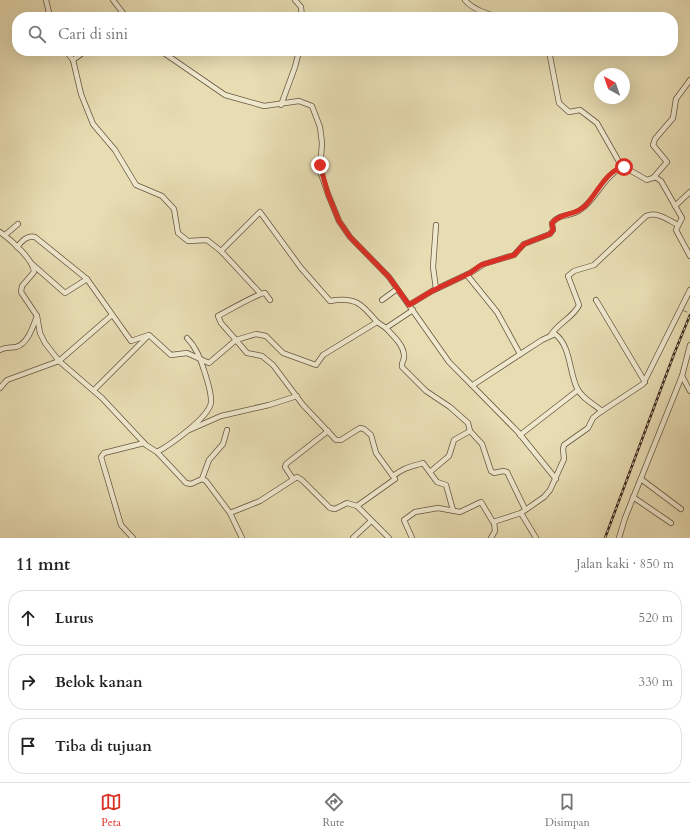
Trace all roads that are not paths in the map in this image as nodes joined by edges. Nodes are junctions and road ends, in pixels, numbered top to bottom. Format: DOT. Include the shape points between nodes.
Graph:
graph roads {
  1 [pos="46,0"];
  2 [pos="113,0"];
  3 [pos="295,0"];
  4 [pos="465,0"];
  5 [pos="49,12"];
  6 [pos="122,12"];
  7 [pos="302,12"];
  8 [pos="483,12"];
  9 [pos="70,56"];
  10 [pos="78,56"];
  11 [pos="168,56"];
  12 [pos="298,56"];
  13 [pos="550,56"];
  14 [pos="73,60"];
  15 [pos="690,80"];
  16 [pos="280,105"];
  17 [pos="622,167"];
  18 [pos="653,178"];
  19 [pos="690,192"];
  20 [pos="674,206"];
  21 [pos="18,224"];
  22 [pos="436,225"];
  23 [pos="678,225"];
  24 [pos="0,232"];
  25 [pos="5,235"];
  26 [pos="17,247"];
  27 [pos="221,251"];
  28 [pos="690,256"];
  29 [pos="31,263"];
  30 [pos="467,275"];
  31 [pos="87,279"];
  32 [pos="397,289"];
  33 [pos="436,289"];
  34 [pos="690,290"];
  35 [pos="260,293"];
  36 [pos="270,300"];
  37 [pos="382,300"];
  38 [pos="596,300"];
  39 [pos="409,305"];
  40 [pos="413,310"];
  41 [pos="112,315"];
  42 [pos="37,316"];
  43 [pos="377,322"];
  44 [pos="386,328"];
  45 [pos="149,335"];
  46 [pos="551,335"];
  47 [pos="187,338"];
  48 [pos="236,340"];
  49 [pos="690,345"];
  50 [pos="0,350"];
  51 [pos="520,354"];
  52 [pos="200,359"];
  53 [pos="59,361"];
  54 [pos="682,376"];
  55 [pos="645,382"];
  56 [pos="473,385"];
  57 [pos="0,388"];
  58 [pos="94,390"];
  59 [pos="578,390"];
  60 [pos="690,391"];
  61 [pos="298,396"];
  62 [pos="602,411"];
  63 [pos="227,430"];
  64 [pos="328,431"];
  65 [pos="470,431"];
  66 [pos="186,432"];
  67 [pos="520,435"];
  68 [pos="144,443"];
  69 [pos="157,452"];
  70 [pos="430,472"];
  71 [pos="393,476"];
  72 [pos="202,479"];
  73 [pos="293,479"];
  74 [pos="556,479"];
  75 [pos="641,479"];
  76 [pos="633,497"];
  77 [pos="357,506"];
  78 [pos="525,509"];
  79 [pos="681,509"];
  80 [pos="454,510"];
  81 [pos="230,513"];
  82 [pos="521,513"];
  83 [pos="371,521"];
  84 [pos="494,522"];
  85 [pos="671,523"];
  86 [pos="133,538"];
  87 [pos="242,538"];
  88 [pos="353,538"];
  89 [pos="389,538"];
  90 [pos="412,538"];
  91 [pos="491,538"];
  92 [pos="536,538"];
  93 [pos="619,538"];
  1 -- 5 [label="street"];
  2 -- 6 [label="street"];
  3 -- 7 [label="street"];
  4 -- 8 [label="street"];
  9 -- 14 [label="street"];
  10 -- 14 [label="street"];
  11 -- 16 [label="street" via="226,95 264,106"];
  12 -- 16 [label="street"];
  13 -- 17 [label="street" via="559,103 569,112 580,110 597,123"];
  14 -- 27 [label="street" via="81,94 93,124 115,150 136,185 162,196 174,209 178,234 188,241 207,240"];
  15 -- 18 [label="street" via="676,99 673,118 655,138 653,145 667,162"];
  16 -- 32 [label="street" via="299,101 312,106 320,127 322,143 320,171 339,221 350,237 389,277"];
  17 -- 18 [label="street" via="647,180"];
  17 -- 30 [label="street" via="603,182 581,210 564,214 555,220 550,234 524,244 514,255 484,264"];
  18 -- 20 [label="street" via="661,181"];
  19 -- 20 [label="street"];
  20 -- 23 [label="street" via="682,218"];
  21 -- 25 [label="street"];
  22 -- 33 [label="street" via="433,267"];
  23 -- 28 [label="street" via="677,234"];
  23 -- 46 [label="street" via="651,213 594,265 574,271 568,276 579,305"];
  24 -- 25 [label="street"];
  25 -- 26 [label="street"];
  26 -- 29 [label="street"];
  26 -- 31 [label="street" via="25,238 35,237"];
  27 -- 35 [label="street"];
  27 -- 43 [label="street" via="260,212 301,268 330,300 341,298 362,304"];
  29 -- 31 [label="street" via="65,293"];
  29 -- 42 [label="street" via="34,272 20,289"];
  30 -- 33 [label="street"];
  30 -- 51 [label="street" via="497,312"];
  31 -- 41 [label="street"];
  32 -- 37 [label="street"];
  32 -- 39 [label="street"];
  33 -- 39 [label="street"];
  34 -- 55 [label="street"];
  35 -- 36 [label="street" via="265,293"];
  35 -- 48 [label="street" via="218,316"];
  38 -- 55 [label="street"];
  39 -- 40 [label="street"];
  40 -- 44 [label="street"];
  40 -- 56 [label="street" via="449,362"];
  41 -- 45 [label="street" via="131,341"];
  41 -- 53 [label="street"];
  42 -- 50 [label="street" via="22,344"];
  42 -- 53 [label="street" via="45,343"];
  43 -- 44 [label="street"];
  43 -- 48 [label="street" via="323,355 316,365 283,353 266,336 256,334"];
  44 -- 65 [label="street" via="403,350 404,370 426,391 464,419"];
  45 -- 52 [label="street" via="171,355 188,353"];
  45 -- 58 [label="street"];
  46 -- 51 [label="street"];
  46 -- 59 [label="street" via="557,336 564,346"];
  47 -- 52 [label="street" via="196,348"];
  48 -- 52 [label="street" via="209,363"];
  48 -- 61 [label="street" via="247,353 262,356 273,365"];
  49 -- 54 [label="street"];
  51 -- 56 [label="street"];
  52 -- 66 [label="street" via="207,378 211,402 208,409"];
  53 -- 57 [label="street" via="7,380"];
  53 -- 58 [label="street"];
  54 -- 60 [label="street"];
  54 -- 75 [label="street"];
  55 -- 62 [label="street" via="631,394"];
  56 -- 67 [label="street"];
  58 -- 68 [label="street"];
  59 -- 62 [label="street"];
  59 -- 67 [label="street"];
  61 -- 64 [label="street"];
  61 -- 66 [label="street" via="221,416"];
  62 -- 74 [label="street" via="593,418 588,428 564,445 564,459"];
  63 -- 72 [label="street" via="223,444 209,460"];
  64 -- 71 [label="street" via="339,441 357,429 364,428 373,439 376,453"];
  64 -- 73 [label="street" via="286,464"];
  65 -- 70 [label="street" via="454,440 449,456"];
  65 -- 78 [label="street" via="480,442 493,472 508,473"];
  66 -- 69 [label="street"];
  67 -- 74 [label="street"];
  68 -- 69 [label="street"];
  68 -- 86 [label="street" via="106,452 101,457 121,525"];
  69 -- 72 [label="street" via="186,483 191,484"];
  70 -- 71 [label="street" via="422,462 415,467 405,467"];
  70 -- 80 [label="street" via="437,482 446,485"];
  71 -- 77 [label="street" via="394,481"];
  72 -- 81 [label="street"];
  73 -- 77 [label="street" via="298,477 302,480 330,508 335,509 347,503"];
  73 -- 81 [label="street" via="277,491"];
  74 -- 78 [label="street" via="544,498"];
  75 -- 76 [label="street"];
  75 -- 79 [label="street"];
  76 -- 85 [label="street"];
  76 -- 93 [label="street"];
  77 -- 83 [label="street"];
  78 -- 82 [label="street"];
  80 -- 84 [label="street" via="462,511 482,502"];
  80 -- 90 [label="street" via="438,508 415,512 404,520"];
  81 -- 87 [label="street"];
  82 -- 84 [label="street"];
  82 -- 92 [label="street"];
  83 -- 88 [label="street"];
  83 -- 89 [label="street"];
  84 -- 91 [label="street" via="495,531"];
}
